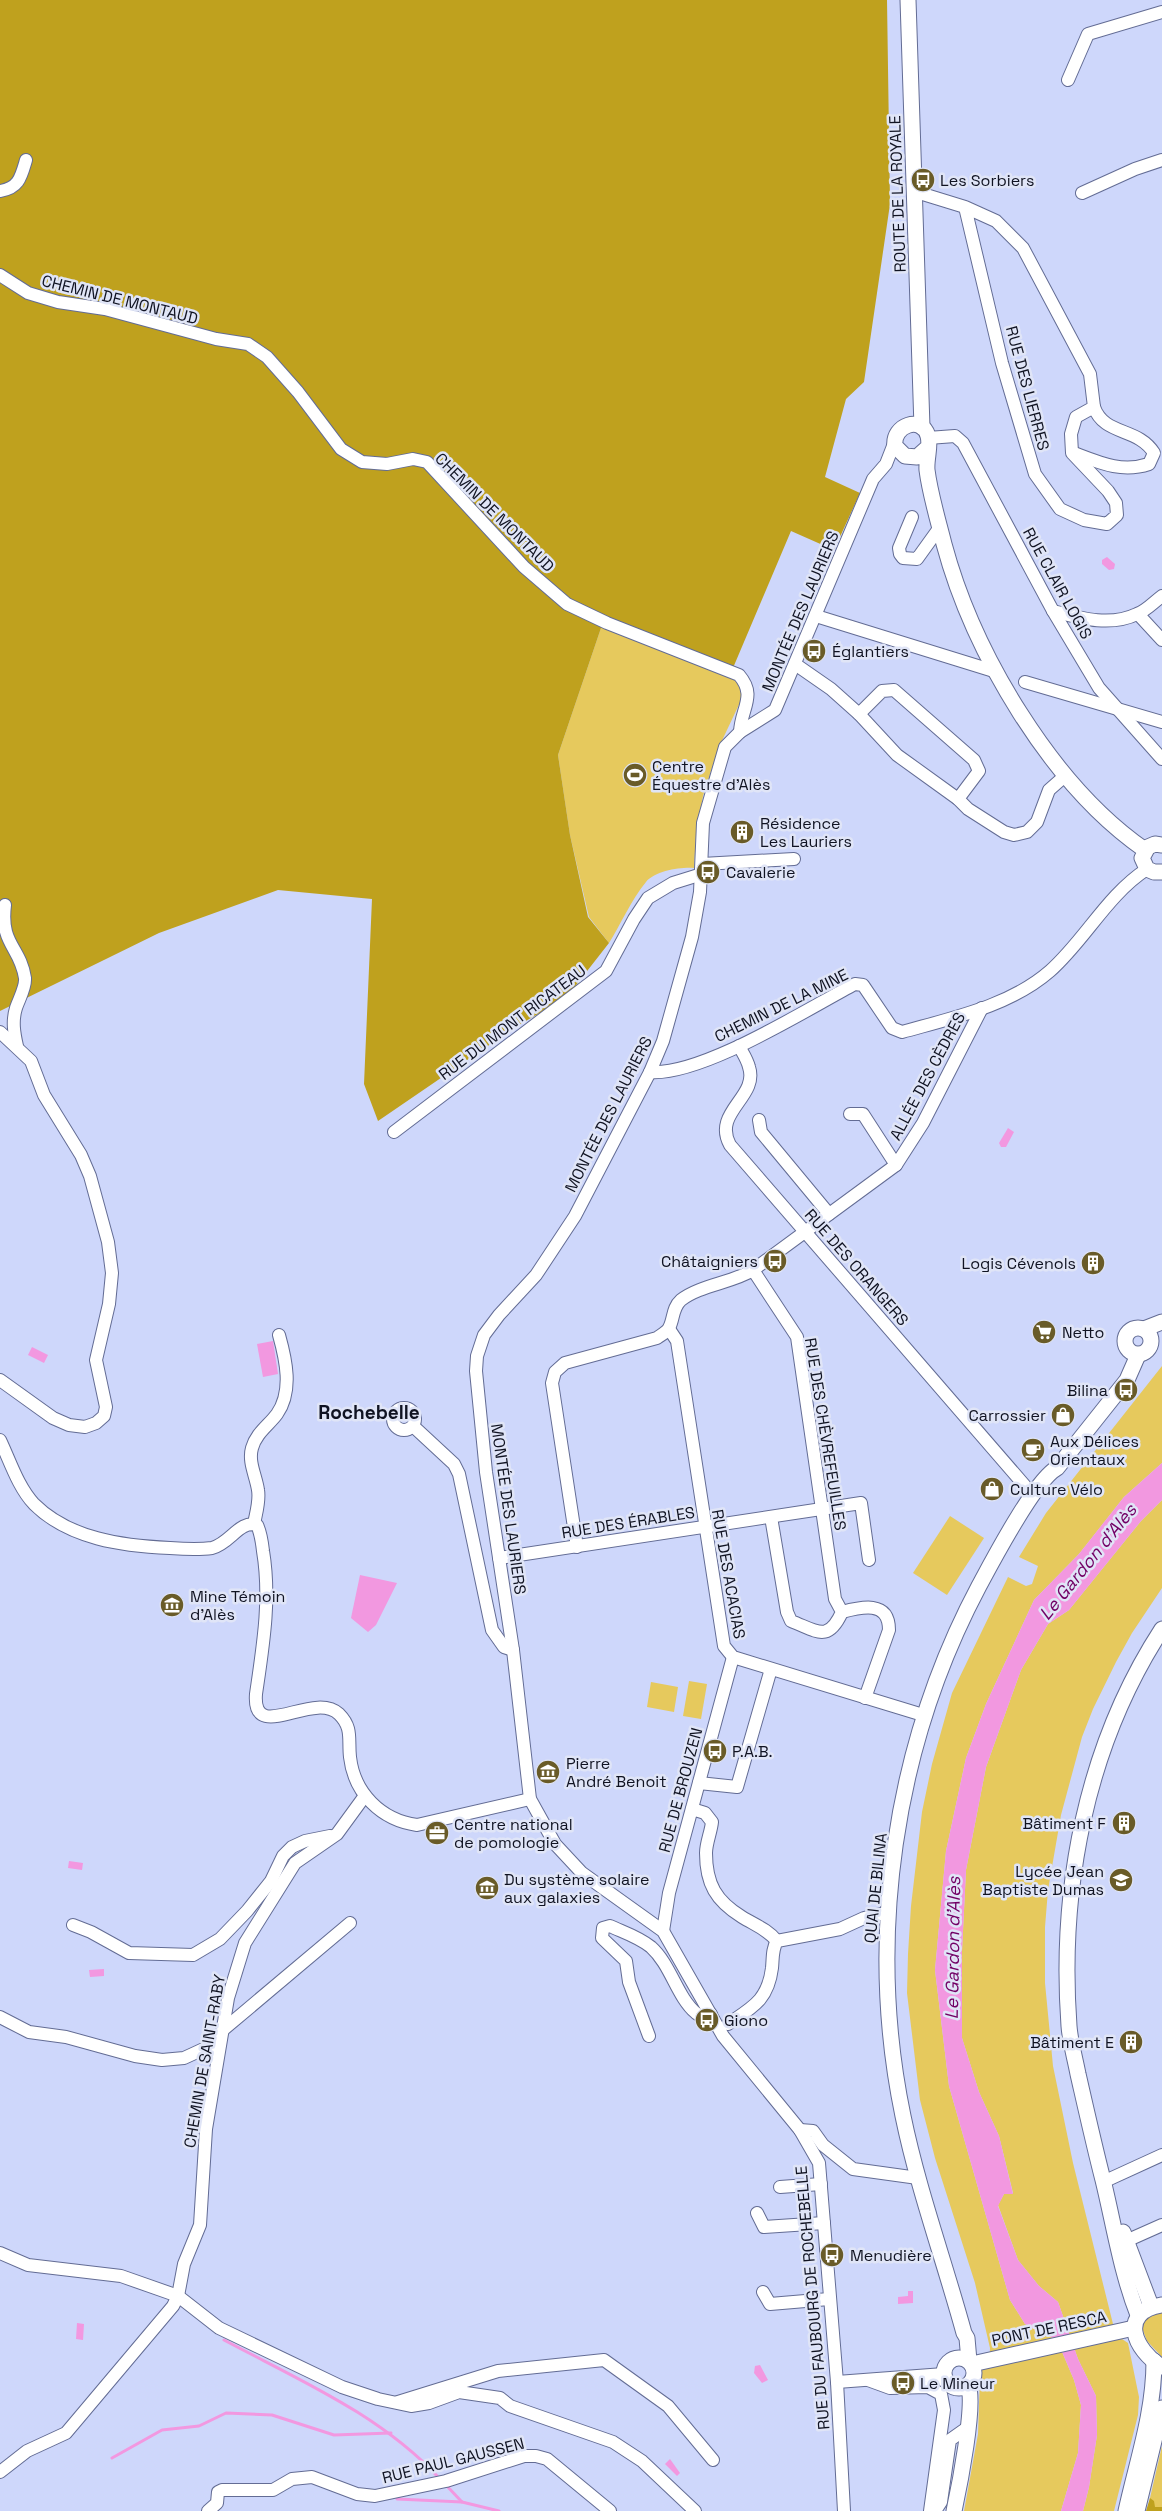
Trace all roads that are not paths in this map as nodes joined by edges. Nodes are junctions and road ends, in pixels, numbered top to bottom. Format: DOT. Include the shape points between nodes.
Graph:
graph roads {
  1 [pos="908,0"];
  2 [pos="1162,12"];
  3 [pos="1068,80"];
  4 [pos="26,160"];
  5 [pos="1162,160"];
  6 [pos="913,190"];
  7 [pos="0,191"];
  8 [pos="1082,193"];
  9 [pos="966,207"];
  10 [pos="0,275"];
  11 [pos="921,386"];
  12 [pos="1094,406"];
  13 [pos="906,425"];
  14 [pos="926,438"];
  15 [pos="895,441"];
  16 [pos="1072,453"];
  17 [pos="909,457"];
  18 [pos="886,464"];
  19 [pos="928,472"];
  20 [pos="912,518"];
  21 [pos="940,527"];
  22 [pos="1162,596"];
  23 [pos="1053,611"];
  24 [pos="1138,614"];
  25 [pos="816,616"];
  26 [pos="1162,640"];
  27 [pos="795,664"];
  28 [pos="997,672"];
  29 [pos="1025,682"];
  30 [pos="1115,708"];
  31 [pos="859,714"];
  32 [pos="1162,722"];
  33 [pos="740,732"];
  34 [pos="1162,759"];
  35 [pos="1066,775"];
  36 [pos="958,799"];
  37 [pos="1162,845"];
  38 [pos="1145,850"];
  39 [pos="794,859"];
  40 [pos="702,869"];
  41 [pos="1146,869"];
  42 [pos="1162,872"];
  43 [pos="5,905"];
  44 [pos="982,1008"];
  45 [pos="0,1032"];
  46 [pos="17,1046"];
  47 [pos="739,1046"];
  48 [pos="650,1072"];
  49 [pos="850,1114"];
  50 [pos="759,1120"];
  51 [pos="394,1132"];
  52 [pos="896,1165"];
  53 [pos="829,1214"];
  54 [pos="804,1231"];
  55 [pos="753,1270"];
  56 [pos="1162,1322"];
  57 [pos="669,1328"];
  58 [pos="279,1335"];
  59 [pos="1153,1335"];
  60 [pos="1134,1353"];
  61 [pos="0,1380"];
  62 [pos="413,1426"];
  63 [pos="0,1440"];
  64 [pos="1032,1494"];
  65 [pos="822,1509"];
  66 [pos="771,1516"];
  67 [pos="254,1524"];
  68 [pos="704,1527"];
  69 [pos="577,1547"];
  70 [pos="499,1558"];
  71 [pos="869,1560"];
  72 [pos="842,1612"];
  73 [pos="1162,1629"];
  74 [pos="513,1650"];
  75 [pos="733,1658"];
  76 [pos="771,1669"];
  77 [pos="865,1698"];
  78 [pos="923,1716"];
  79 [pos="700,1783"];
  80 [pos="364,1797"];
  81 [pos="530,1799"];
  82 [pos="692,1809"];
  83 [pos="337,1834"];
  84 [pos="889,1912"];
  85 [pos="350,1923"];
  86 [pos="73,1925"];
  87 [pos="663,1931"];
  88 [pos="777,1941"];
  89 [pos="711,2014"];
  90 [pos="0,2017"];
  91 [pos="728,2024"];
  92 [pos="224,2029"];
  93 [pos="649,2036"];
  94 [pos="800,2130"];
  95 [pos="1162,2155"];
  96 [pos="918,2178"];
  97 [pos="1103,2182"];
  98 [pos="822,2184"];
  99 [pos="780,2187"];
  100 [pos="757,2213"];
  101 [pos="824,2223"];
  102 [pos="1162,2225"];
  103 [pos="1126,2241"];
  104 [pos="0,2253"];
  105 [pos="763,2292"];
  106 [pos="178,2296"];
  107 [pos="830,2299"];
  108 [pos="1157,2305"];
  109 [pos="1133,2324"];
  110 [pos="970,2361"];
  111 [pos="1158,2364"];
  112 [pos="944,2374"];
  113 [pos="868,2380"];
  114 [pos="837,2382"];
  115 [pos="964,2386"];
  116 [pos="396,2403"];
  117 [pos="1162,2408"];
  118 [pos="967,2428"];
  119 [pos="713,2460"];
  120 [pos="0,2472"];
  121 [pos="208,2511"];
  122 [pos="610,2511"];
  123 [pos="695,2511"];
  124 [pos="844,2511"];
  125 [pos="930,2511"];
  126 [pos="935,2511"];
  127 [pos="954,2511"];
  128 [pos="1126,2511"];
  129 [pos="1137,2511"];
  1 -- 6 [label="main road, ROUTE DE LA ROYALE"];
  2 -- 3 [label="street" via="1088,34"];
  4 -- 7 [label="street" via="20,181 10,190"];
  5 -- 8 [label="street"];
  6 -- 9 [label="street"];
  6 -- 11 [label="main road, ROUTE DE LA ROYALE"];
  9 -- 12 [label="street" via="996,221 1023,248 1090,374"];
  9 -- 16 [label="street, RUE DES LIERRES" via="1002,363 1035,474 1060,509 1084,520 1107,524 1117,515 1116,503"];
  10 -- 33 [label="street, CHEMIN DE MONTAUD" via="28,293 58,302 105,309 248,344 267,357 341,448 362,462 387,464 413,459 427,462 524,567 567,604 739,675 747,684 749,697 741,718"];
  11 -- 13 [label="main road, ROUTE DE LA ROYALE"];
  11 -- 14 [label="main road, ROUTE DE LA ROYALE"];
  12 -- 16 [label="street" via="1076,417 1071,434"];
  12 -- 16 [label="street" via="1103,423 1147,442 1154,452 1150,464 1116,468"];
  13 -- 14 [label="main road" via="911,424"];
  13 -- 15 [label="main road" via="898,431"];
  14 -- 17 [label="main road" via="921,454"];
  14 -- 19 [label="main road, ROUTE DE LA ROYALE"];
  14 -- 23 [label="street, RUE CLAIR LOGIS" via="955,436 963,443"];
  15 -- 17 [label="main road" via="898,450"];
  15 -- 18 [label="street, MONTÉE DES LAURIERS"];
  17 -- 18 [label="street, MONTÉE DES LAURIERS"];
  17 -- 19 [label="main road"];
  18 -- 25 [label="street, MONTÉE DES LAURIERS" via="873,479"];
  19 -- 21 [label="main road, ROUTE DE LA ROYALE"];
  20 -- 21 [label="street" via="899,548 903,558 917,559"];
  21 -- 28 [label="main road, ROUTE DE LA ROYALE" via="959,591"];
  22 -- 24 [label="street"];
  23 -- 24 [label="street" via="1082,619 1111,621"];
  23 -- 30 [label="street, RUE CLAIR LOGIS" via="1099,688"];
  24 -- 26 [label="street"];
  25 -- 27 [label="street, MONTÉE DES LAURIERS"];
  25 -- 28 [label="street"];
  27 -- 31 [label="street"];
  27 -- 33 [label="street, MONTÉE DES LAURIERS" via="775,710"];
  28 -- 35 [label="main road, ROUTE DE LA ROYALE" via="1033,732"];
  29 -- 30 [label="street"];
  30 -- 32 [label="street"];
  30 -- 34 [label="street, RUE CLAIR LOGIS"];
  31 -- 36 [label="street" via="898,755"];
  31 -- 36 [label="street" via="882,691 894,690 974,760 979,771"];
  33 -- 40 [label="street, MONTÉE DES LAURIERS" via="725,747 703,824"];
  35 -- 36 [label="street" via="1049,790 1037,822 1020,835 1004,832"];
  35 -- 38 [label="main road, ROUTE DE LA ROYALE" via="1120,830"];
  37 -- 38 [label="main road" via="1151,845"];
  38 -- 41 [label="main road" via="1143,862"];
  39 -- 40 [label="street, RUE DU MONT RICATEAU"];
  40 -- 48 [label="street, MONTÉE DES LAURIERS" via="692,936 663,1041"];
  40 -- 51 [label="street, RUE DU MONT RICATEAU" via="648,898 606,971"];
  41 -- 42 [label="main road"];
  41 -- 44 [label="street, CHEMIN DE LA MINE" via="1127,882 1049,972 1019,991"];
  43 -- 46 [label="street" via="4,932 25,980 15,1010 13,1029"];
  44 -- 47 [label="street, CHEMIN DE LA MINE" via="902,1032 892,1028 863,985 854,984"];
  44 -- 52 [label="street, ALLÉE DES CÈDRES" via="923,1123"];
  45 -- 46 [label="street"];
  46 -- 61 [label="street" via="31,1061 44,1095 81,1155 108,1242 112,1273 109,1304 96,1360 106,1407 104,1416 85,1427 69,1425"];
  47 -- 48 [label="street, CHEMIN DE LA MINE" via="688,1067"];
  47 -- 54 [label="street, RUE DES ORANGERS" via="750,1067 750,1077 726,1122 725,1136"];
  48 -- 70 [label="street, MONTÉE DES LAURIERS" via="575,1216 536,1275 484,1335 476,1356 486,1472"];
  49 -- 52 [label="street" via="864,1114"];
  50 -- 53 [label="street" via="761,1132"];
  52 -- 53 [label="street, ALLÉE DES CÈDRES"];
  53 -- 54 [label="street, ALLÉE DES CÈDRES"];
  54 -- 55 [label="street, ALLÉE DES CÈDRES"];
  54 -- 64 [label="street, RUE DES ORANGERS"];
  55 -- 57 [label="street, ALLÉE DES CÈDRES" via="738,1279 694,1292 680,1301 672,1314"];
  55 -- 65 [label="street, RUE DES CHÈVREFEUILLES" via="797,1337"];
  56 -- 59 [label="main road"];
  57 -- 68 [label="street, RUE DES ACACIAS" via="677,1341"];
  57 -- 69 [label="street" via="657,1338 565,1363 555,1372 552,1383"];
  58 -- 67 [label="street" via="287,1371 285,1397 252,1448 258,1491"];
  59 -- 60 [label="main road" via="1149,1350"];
  59 -- 60 [label="main road" via="1133,1329 1126,1336 1125,1344"];
  60 -- 64 [label="main road, QUAI DE BILINA" via="1116,1383 1050,1463 1050,1472"];
  62 -- 74 [label="street" via="433,1442 459,1474 492,1630 504,1647"];
  63 -- 67 [label="street" via="18,1481 34,1503 56,1522 90,1536 135,1547 199,1549 228,1542 243,1526"];
  64 -- 78 [label="main road, QUAI DE BILINA" via="961,1620"];
  65 -- 66 [label="street, RUE DES ÉRABLES"];
  65 -- 71 [label="street, RUE DES ÉRABLES" via="861,1503"];
  65 -- 72 [label="street, RUE DES CHÈVREFEUILLES" via="835,1599"];
  66 -- 68 [label="street, RUE DES ÉRABLES"];
  66 -- 72 [label="street" via="791,1621 818,1632 827,1632 835,1627"];
  67 -- 80 [label="street" via="260,1530 267,1594 255,1704 257,1710 266,1716 276,1717 311,1707 331,1708 338,1713 350,1728 350,1757"];
  68 -- 69 [label="street, RUE DES ÉRABLES"];
  68 -- 75 [label="street, RUE DES ACACIAS" via="721,1635"];
  69 -- 70 [label="street, RUE DES ÉRABLES"];
  70 -- 74 [label="street, MONTÉE DES LAURIERS"];
  72 -- 77 [label="street" via="875,1608 889,1620 889,1630"];
  73 -- 97 [label="main road" via="1114,1720 1092,1780 1070,1886 1067,1936 1069,2027"];
  74 -- 81 [label="street, MONTÉE DES LAURIERS"];
  75 -- 76 [label="street, RUE DES ACACIAS"];
  75 -- 79 [label="street, RUE DE BROUZEN"];
  76 -- 77 [label="street, RUE DES ACACIAS"];
  76 -- 79 [label="street" via="737,1787"];
  77 -- 78 [label="street, RUE DES ACACIAS"];
  78 -- 84 [label="main road, QUAI DE BILINA" via="897,1835"];
  79 -- 82 [label="street, RUE DE BROUZEN"];
  80 -- 81 [label="street" via="386,1815 417,1825"];
  80 -- 83 [label="street, CHEMIN DE SAINT-RABY"];
  81 -- 87 [label="street, RUE DU FAUBOURG DE ROCHEBELLE" via="555,1844 582,1873"];
  82 -- 87 [label="street, RUE DE BROUZEN" via="669,1894"];
  82 -- 88 [label="street" via="705,1813 712,1822 706,1851 708,1876 717,1898 729,1909 767,1930"];
  83 -- 86 [label="street" via="292,1847 247,1911 220,1939 193,1955 129,1953"];
  83 -- 92 [label="street, CHEMIN DE SAINT-RABY" via="294,1863 245,1943 228,1998"];
  84 -- 88 [label="street" via="864,1918 840,1929"];
  84 -- 96 [label="main road, QUAI DE BILINA" via="886,1943 889,2032 903,2116"];
  85 -- 92 [label="street"];
  87 -- 89 [label="street, RUE DU FAUBOURG DE ROCHEBELLE"];
  88 -- 91 [label="street" via="769,1986 760,2002"];
  89 -- 93 [label="street" via="697,2014 664,1961 650,1946 610,1926 603,1928 602,1938 626,1961 629,1982"];
  89 -- 94 [label="street, RUE DU FAUBOURG DE ROCHEBELLE" via="724,2036"];
  90 -- 92 [label="street" via="29,2032 66,2037 162,2060 184,2058 210,2046"];
  92 -- 106 [label="street, CHEMIN DE SAINT-RABY" via="206,2129 200,2225 184,2264"];
  94 -- 96 [label="street" via="813,2132 823,2145 853,2169"];
  94 -- 98 [label="street, RUE DU FAUBOURG DE ROCHEBELLE" via="818,2163"];
  95 -- 97 [label="street"];
  96 -- 110 [label="main road, QUAI DE BILINA" via="967,2338"];
  97 -- 103 [label="main road"];
  97 -- 109 [label="main road"];
  98 -- 99 [label="street"];
  98 -- 101 [label="street, RUE DU FAUBOURG DE ROCHEBELLE"];
  100 -- 101 [label="street" via="764,2227"];
  101 -- 107 [label="street, RUE DU FAUBOURG DE ROCHEBELLE"];
  102 -- 103 [label="street"];
  103 -- 108 [label="main road"];
  104 -- 106 [label="street" via="28,2265 121,2276"];
  105 -- 107 [label="street" via="770,2304"];
  106 -- 116 [label="street" via="219,2328 342,2387"];
  106 -- 120 [label="street, CHEMIN DE SAINT-RABY" via="66,2433 27,2451"];
  107 -- 114 [label="street, RUE DU FAUBOURG DE ROCHEBELLE"];
  108 -- 109 [label="main road"];
  109 -- 110 [label="main road, PONT DE RESCA"];
  109 -- 111 [label="main road" via="1139,2344"];
  110 -- 112 [label="main road" via="947,2364"];
  110 -- 115 [label="main road" via="974,2373"];
  111 -- 128 [label="main road"];
  112 -- 113 [label="street"];
  112 -- 115 [label="main road" via="948,2382"];
  113 -- 114 [label="street"];
  113 -- 125 [label="street" via="890,2388 928,2388 941,2394 944,2410"];
  114 -- 124 [label="street, RUE DU FAUBOURG DE ROCHEBELLE"];
  115 -- 118 [label="main road" via="972,2400"];
  116 -- 119 [label="street" via="498,2371 604,2360 668,2406"];
  116 -- 123 [label="street" via="411,2406 429,2403 459,2392 500,2398 510,2406 613,2442 642,2462"];
  117 -- 129 [label="main road"];
  118 -- 126 [label="street" via="950,2440 941,2502"];
  118 -- 127 [label="main road"];
  121 -- 122 [label="street, RUE PAUL GAUSSEN" via="217,2503 218,2492 222,2490 274,2490 292,2479 312,2477 357,2494 375,2496 440,2482 524,2456 536,2456 547,2459"];
}
